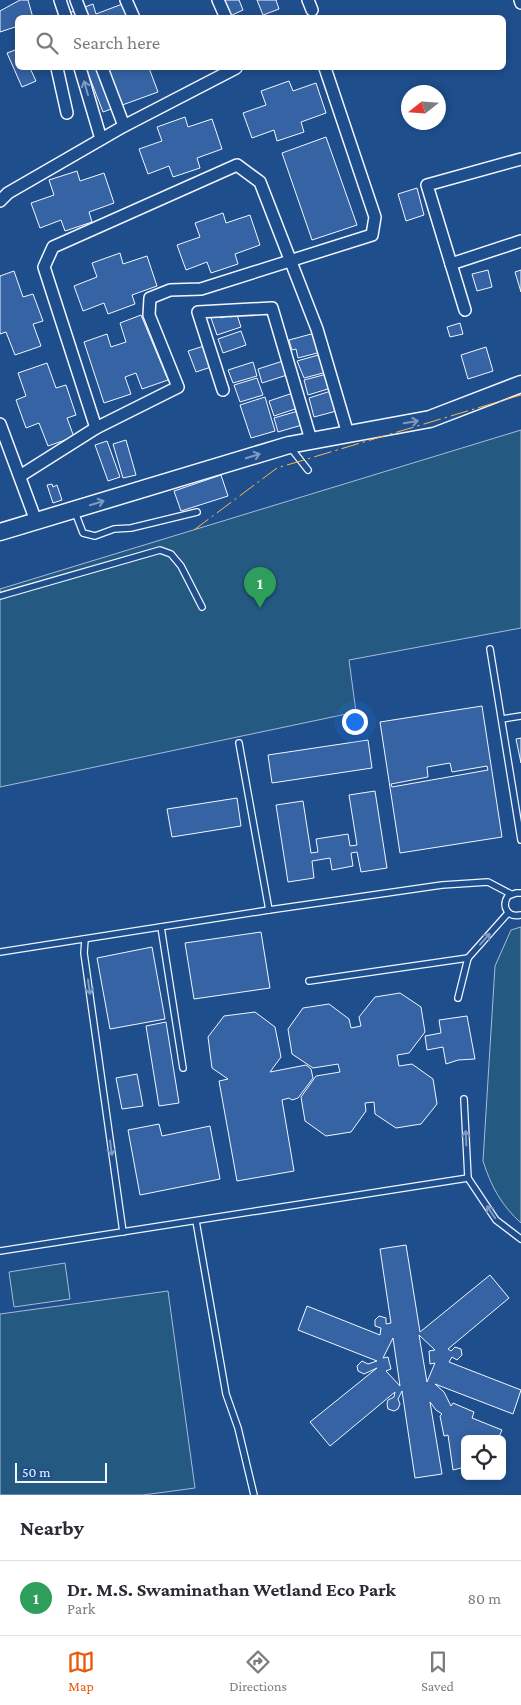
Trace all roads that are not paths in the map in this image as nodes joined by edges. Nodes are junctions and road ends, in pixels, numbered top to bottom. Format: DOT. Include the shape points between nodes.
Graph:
graph roads {
  1 [pos="76,0"];
  2 [pos="126,0"];
  3 [pos="218,0"];
  4 [pos="63,1"];
  5 [pos="65,15"];
  6 [pos="82,15"];
  7 [pos="133,15"];
  8 [pos="225,15"];
  9 [pos="57,70"];
  10 [pos="81,70"];
  11 [pos="103,70"];
  12 [pos="232,70"];
  13 [pos="326,70"];
  14 [pos="67,113"];
  15 [pos="124,126"];
  16 [pos="101,139"];
  17 [pos="521,159"];
  18 [pos="0,201"];
  19 [pos="521,241"];
  20 [pos="291,262"];
  21 [pos="451,264"];
  22 [pos="465,310"];
  23 [pos="521,384"];
  24 [pos="223,390"];
  25 [pos="0,424"];
  26 [pos="96,428"];
  27 [pos="348,434"];
  28 [pos="311,440"];
  29 [pos="289,445"];
  30 [pos="308,470"];
  31 [pos="20,476"];
  32 [pos="74,510"];
  33 [pos="197,512"];
  34 [pos="36,521"];
  35 [pos="0,532"];
  36 [pos="0,596"];
  37 [pos="202,607"];
  38 [pos="490,648"];
  39 [pos="521,716"];
  40 [pos="502,719"];
  41 [pos="239,743"];
  42 [pos="521,840"];
  43 [pos="521,893"];
  44 [pos="510,894"];
  45 [pos="269,910"];
  46 [pos="508,913"];
  47 [pos="521,915"];
  48 [pos="161,927"];
  49 [pos="85,939"];
  50 [pos="0,952"];
  51 [pos="468,958"];
  52 [pos="309,981"];
  53 [pos="458,998"];
  54 [pos="183,1068"];
  55 [pos="464,1099"];
  56 [pos="468,1178"];
  57 [pos="196,1221"];
  58 [pos="123,1232"];
  59 [pos="521,1239"];
  60 [pos="0,1252"];
  61 [pos="254,1495"];
  1 -- 6 [label="street"];
  2 -- 7 [label="street"];
  3 -- 8 [label="street"];
  4 -- 5 [label="street"];
  9 -- 14 [label="street"];
  16 -- 10 [label="street, one-way"];
  11 -- 15 [label="street"];
  12 -- 15 [label="street"];
  13 -- 20 [label="street" via="375,217 372,235"];
  15 -- 16 [label="street"];
  16 -- 18 [label="street" via="8,193"];
  17 -- 21 [label="street" via="427,185"];
  19 -- 21 [label="street"];
  20 -- 26 [label="street" via="201,288 170,290 150,298 149,315 178,387"];
  20 -- 26 [label="street" via="260,182 237,165 53,246 44,266"];
  20 -- 27 [label="street" via="317,329"];
  21 -- 22 [label="street"];
  27 -- 23 [label="street, one-way" via="430,419"];
  24 -- 28 [label="street" via="198,312 272,308"];
  25 -- 31 [label="street"];
  26 -- 31 [label="street"];
  27 -- 28 [label="street"];
  28 -- 29 [label="street"];
  29 -- 30 [label="lane"];
  32 -- 29 [label="street, one-way"];
  31 -- 34 [label="street"];
  32 -- 33 [label="lane" via="83,533 95,536"];
  32 -- 34 [label="street"];
  34 -- 35 [label="street"];
  36 -- 37 [label="lane" via="160,550 171,554 181,566"];
  38 -- 40 [label="lane"];
  39 -- 40 [label="lane"];
  40 -- 42 [label="lane"];
  41 -- 45 [label="lane"];
  43 -- 44 [label="lane"];
  44 -- 45 [label="lane" via="488,882 442,885"];
  44 -- 46 [label="lane" via="505,903"];
  45 -- 48 [label="lane"];
  46 -- 47 [label="lane"];
  51 -- 46 [label="lane, one-way"];
  48 -- 49 [label="lane"];
  48 -- 54 [label="lane"];
  49 -- 50 [label="lane"];
  49 -- 58 [label="lane, one-way" via="84,953"];
  51 -- 52 [label="lane"];
  51 -- 53 [label="lane"];
  56 -- 55 [label="lane, one-way"];
  56 -- 57 [label="lane"];
  59 -- 56 [label="lane, one-way" via="496,1220"];
  57 -- 58 [label="lane"];
  57 -- 61 [label="lane" via="226,1394"];
  58 -- 60 [label="lane"];
}
